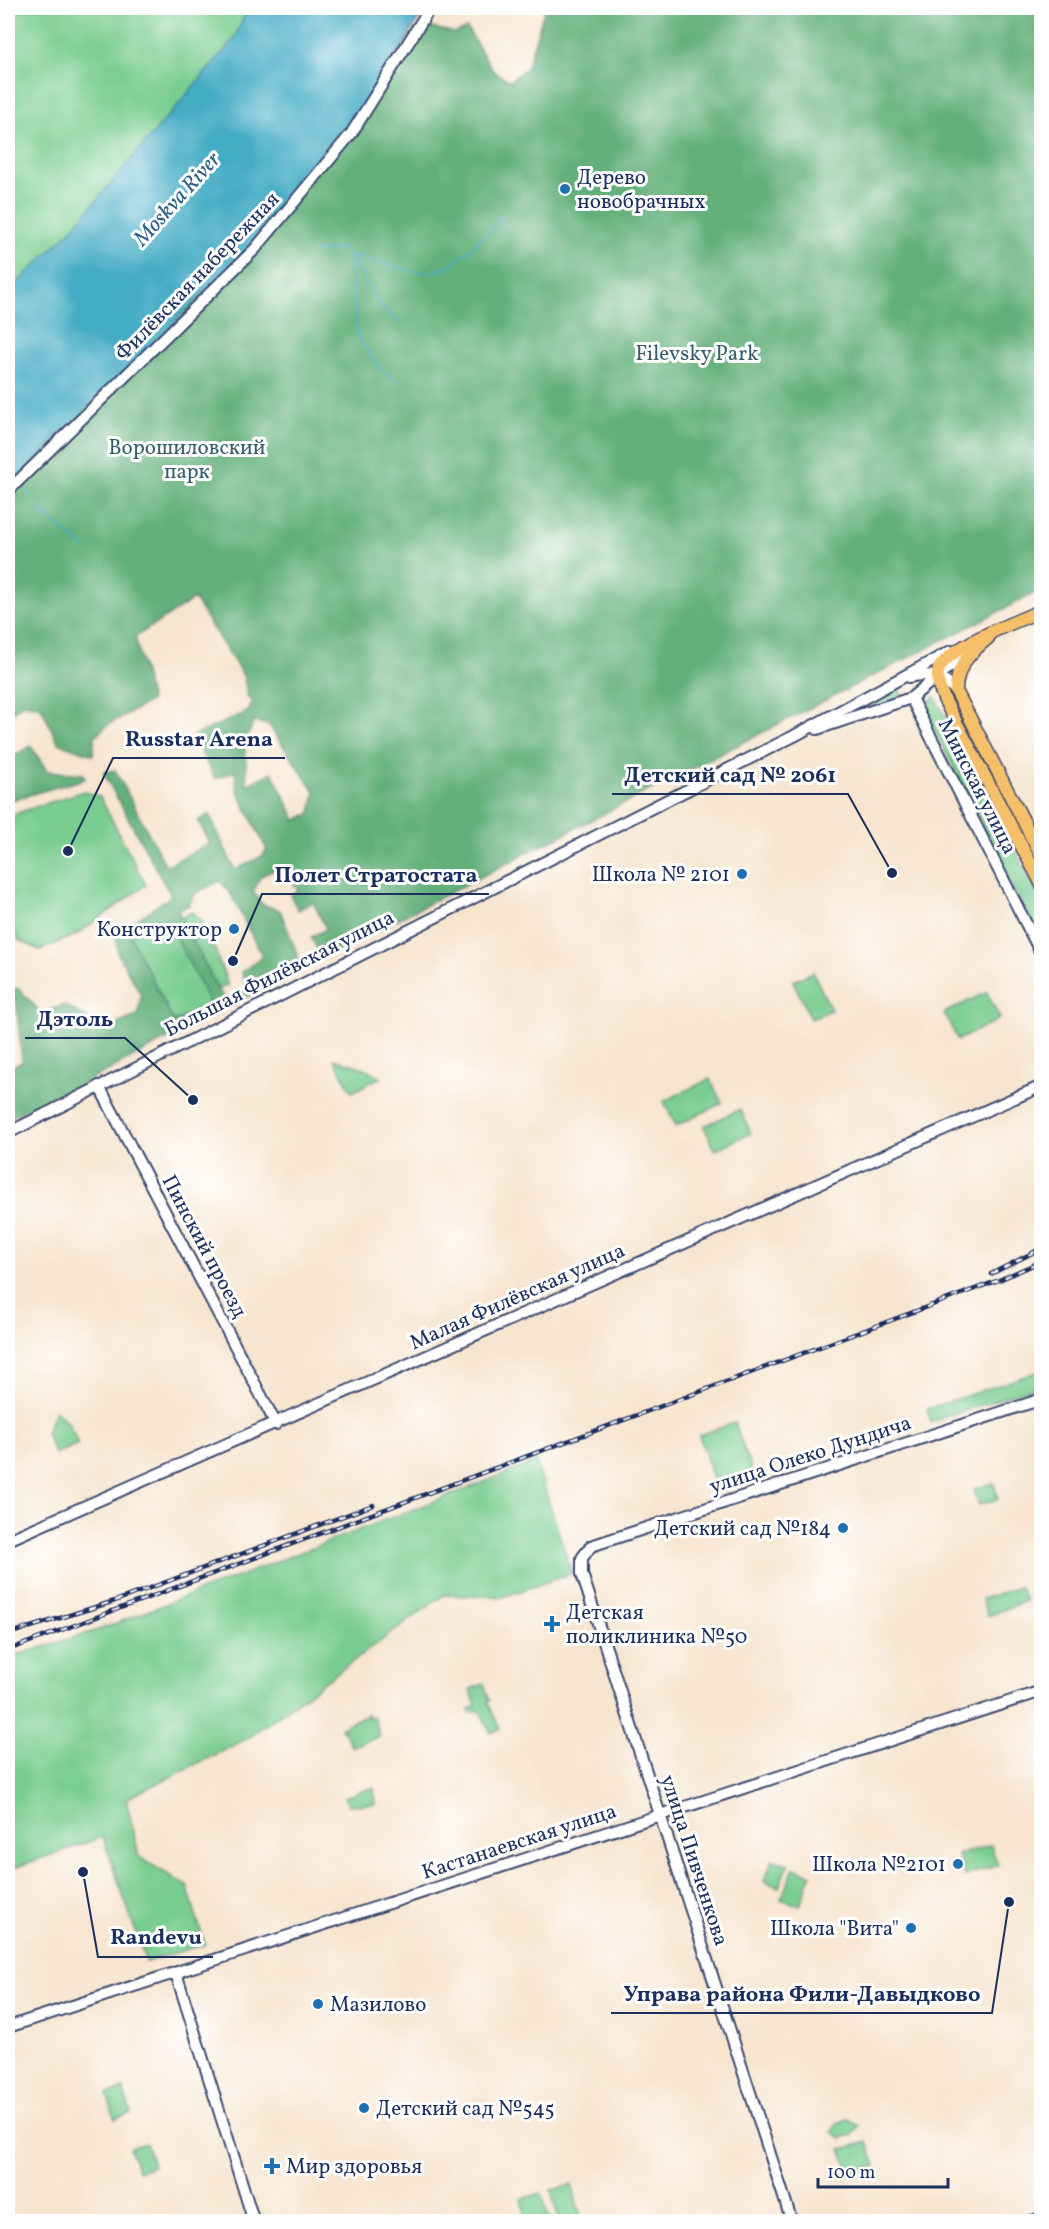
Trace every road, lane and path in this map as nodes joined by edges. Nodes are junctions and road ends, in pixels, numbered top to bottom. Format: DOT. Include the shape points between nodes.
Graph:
graph roads {
  1 [pos="430,8"];
  2 [pos="8,491"];
  3 [pos="1041,610"];
  4 [pos="994,633"];
  5 [pos="968,643"];
  6 [pos="965,658"];
  7 [pos="938,676"];
  8 [pos="897,679"];
  9 [pos="920,690"];
  10 [pos="956,691"];
  11 [pos="911,698"];
  12 [pos="945,701"];
  13 [pos="794,736"];
  14 [pos="1041,857"];
  15 [pos="1041,885"];
  16 [pos="1041,955"];
  17 [pos="99,1086"];
  18 [pos="1041,1086"];
  19 [pos="8,1133"];
  20 [pos="1041,1399"];
  21 [pos="276,1424"];
  22 [pos="8,1540"];
  23 [pos="591,1546"];
  24 [pos="1041,1691"];
  25 [pos="660,1816"];
  26 [pos="176,1973"];
  27 [pos="8,2027"];
  28 [pos="1041,2218"];
  29 [pos="254,2222"];
  30 [pos="792,2222"];
  31 [pos="1029,2222"];
  1 -- 2 [label="street, Филёвская набережная" via="351,134 255,249"];
  3 -- 4 [label="main road, Большая Филёвская улица"];
  4 -- 5 [label="main road, Большая Филёвская улица"];
  4 -- 6 [label="main road"];
  5 -- 7 [label="main road" via="943,664"];
  5 -- 8 [label="street, Большая Филёвская улица"];
  6 -- 7 [label="street, Большая Филёвская улица"];
  6 -- 10 [label="main road, Минская улица"];
  7 -- 8 [label="street, Большая Филёвская улица" via="923,674"];
  7 -- 9 [label="street, Большая Филёвская улица"];
  7 -- 10 [label="street"];
  7 -- 12 [label="main road, Минская улица"];
  8 -- 13 [label="street, Большая Филёвская улица"];
  9 -- 11 [label="street, Большая Филёвская улица"];
  9 -- 12 [label="street"];
  10 -- 14 [label="main road, Минская улица"];
  11 -- 13 [label="street, Большая Филёвская улица"];
  11 -- 16 [label="street, Минская улица"];
  12 -- 15 [label="main road, Минская улица"];
  13 -- 17 [label="street, Большая Филёвская улица"];
  17 -- 19 [label="street, Большая Филёвская улица"];
  17 -- 21 [label="street, Пинский проезд"];
  18 -- 21 [label="street, Малая Филёвская улица"];
  20 -- 23 [label="street, улица Олеко Дундича"];
  21 -- 22 [label="street, Малая Филёвская улица"];
  23 -- 25 [label="street, улица Пивченкова" via="582,1558 582,1574"];
  24 -- 25 [label="street, Кастанаевская улица"];
  25 -- 26 [label="street, Кастанаевская улица"];
  25 -- 30 [label="street, улица Пивченкова"];
  26 -- 27 [label="street, Кастанаевская улица"];
  26 -- 29 [label="street"];
  28 -- 31 [label="street"];
}
